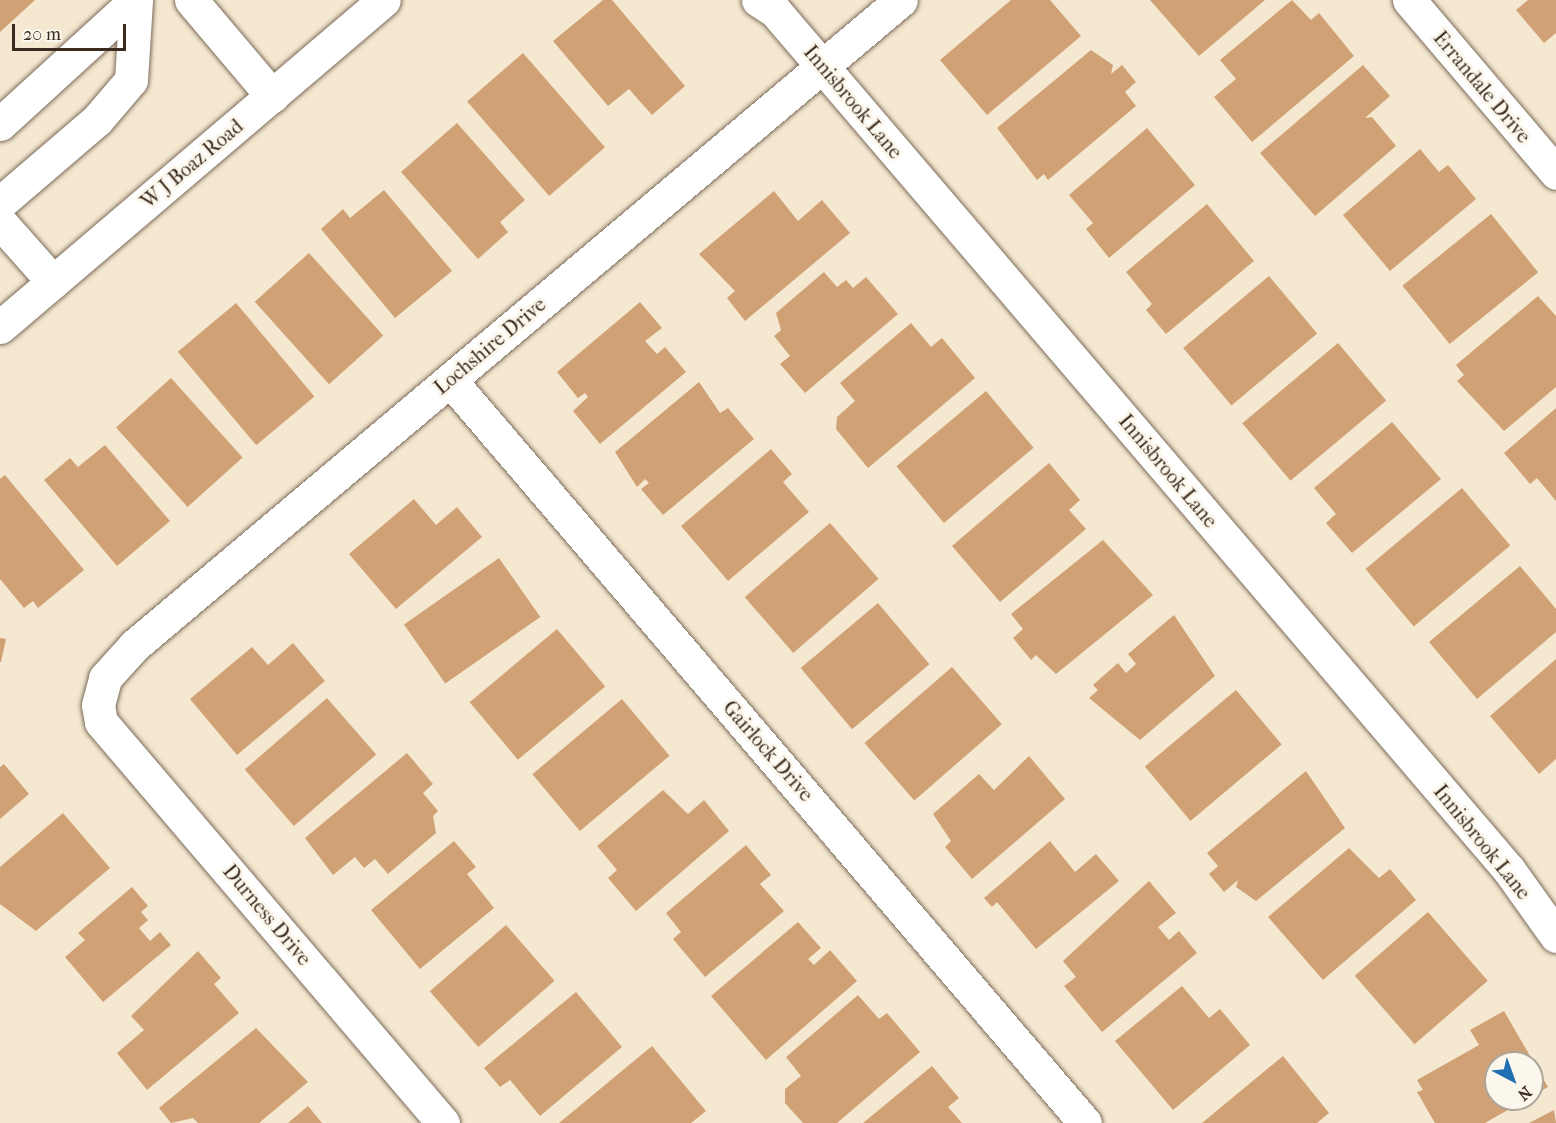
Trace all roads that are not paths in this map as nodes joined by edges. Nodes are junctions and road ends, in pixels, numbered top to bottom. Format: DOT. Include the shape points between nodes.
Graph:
graph roads {
  1 [pos="136,0"];
  2 [pos="191,0"];
  3 [pos="384,0"];
  4 [pos="901,0"];
  5 [pos="1409,0"];
  6 [pos="768,4"];
  7 [pos="822,66"];
  8 [pos="272,96"];
  9 [pos="0,124"];
  10 [pos="1556,173"];
  11 [pos="0,203"];
  12 [pos="0,222"];
  13 [pos="53,282"];
  14 [pos="0,327"];
  15 [pos="450,380"];
  16 [pos="98,705"];
  17 [pos="1556,936"];
  18 [pos="443,1123"];
  19 [pos="1086,1123"];
  1 -- 9 [label="street"];
  1 -- 11 [label="street" via="131,80 97,120 14,196"];
  2 -- 8 [label="street"];
  3 -- 8 [label="street, W J Boaz Road"];
  4 -- 7 [label="street, Lochshire Drive"];
  5 -- 10 [label="street, Errandale Drive"];
  6 -- 7 [label="street, Innisbrook Lane"];
  7 -- 15 [label="street, Lochshire Drive"];
  7 -- 17 [label="street, Innisbrook Lane" via="1509,870"];
  8 -- 13 [label="street, W J Boaz Road"];
  12 -- 13 [label="street"];
  13 -- 14 [label="street, W J Boaz Road"];
  15 -- 16 [label="street, Lochshire Drive" via="135,645 105,678"];
  15 -- 19 [label="street, Gairlock Drive"];
  16 -- 18 [label="street, Durness Drive" via="101,722"];
}
